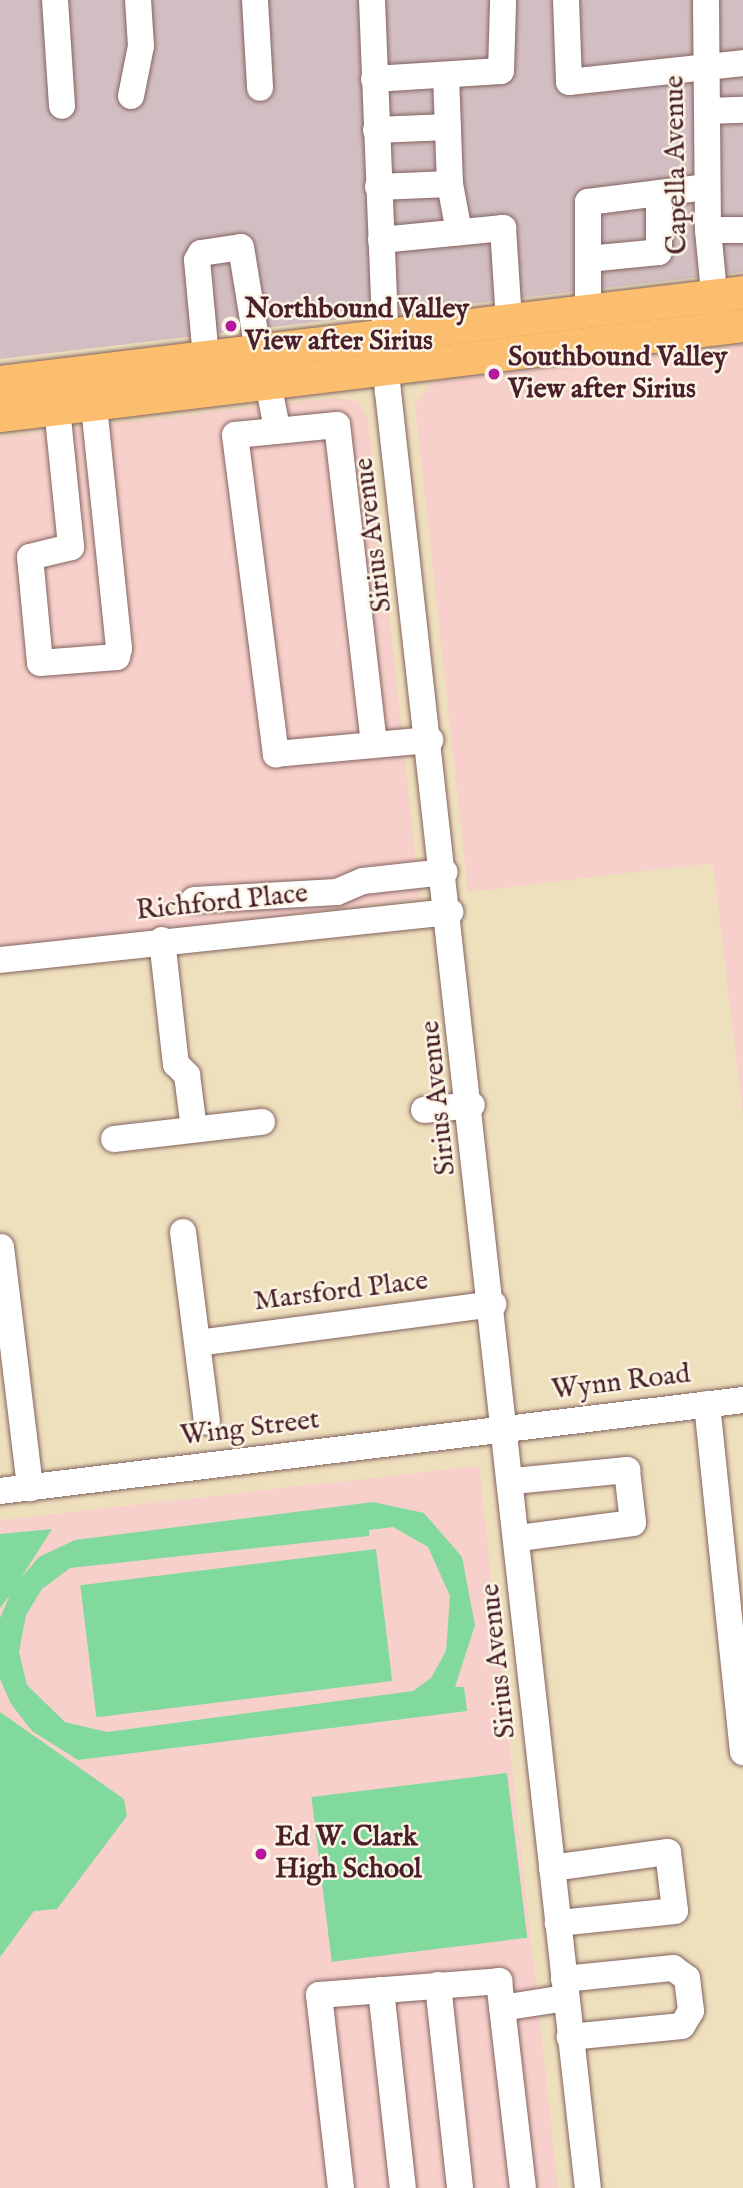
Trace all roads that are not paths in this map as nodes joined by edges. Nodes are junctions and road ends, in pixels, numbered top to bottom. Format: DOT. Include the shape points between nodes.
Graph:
graph roads {
  1 [pos="55,0"];
  2 [pos="138,0"];
  3 [pos="254,0"];
  4 [pos="372,0"];
  5 [pos="566,0"];
  6 [pos="706,0"];
  7 [pos="503,2"];
  8 [pos="743,63"];
  9 [pos="706,65"];
  10 [pos="446,75"];
  11 [pos="374,79"];
  12 [pos="260,88"];
  13 [pos="131,96"];
  14 [pos="62,106"];
  15 [pos="743,110"];
  16 [pos="707,111"];
  17 [pos="448,127"];
  18 [pos="376,130"];
  19 [pos="450,184"];
  20 [pos="378,187"];
  21 [pos="707,187"];
  22 [pos="659,193"];
  23 [pos="708,230"];
  24 [pos="743,230"];
  25 [pos="459,232"];
  26 [pos="381,240"];
  27 [pos="589,259"];
  28 [pos="729,310"];
  29 [pos="509,321"];
  30 [pos="590,327"];
  31 [pos="387,335"];
  32 [pos="258,351"];
  33 [pos="205,358"];
  34 [pos="144,365"];
  35 [pos="386,368"];
  36 [pos="268,383"];
  37 [pos="5,388"];
  38 [pos="94,404"];
  39 [pos="57,408"];
  40 [pos="0,415"];
  41 [pos="277,428"];
  42 [pos="108,545"];
  43 [pos="71,547"];
  44 [pos="430,740"];
  45 [pos="374,744"];
  46 [pos="445,872"];
  47 [pos="194,900"];
  48 [pos="450,912"];
  49 [pos="162,940"];
  50 [pos="0,960"];
  51 [pos="472,1105"];
  52 [pos="424,1110"];
  53 [pos="261,1122"];
  54 [pos="194,1129"];
  55 [pos="114,1139"];
  56 [pos="183,1232"];
  57 [pos="1,1247"];
  58 [pos="493,1304"];
  59 [pos="198,1343"];
  60 [pos="743,1400"];
  61 [pos="707,1404"];
  62 [pos="207,1421"];
  63 [pos="507,1429"];
  64 [pos="513,1481"];
  65 [pos="30,1488"];
  66 [pos="0,1491"];
  67 [pos="519,1538"];
  68 [pos="743,1752"];
  69 [pos="552,1868"];
  70 [pos="558,1923"];
  71 [pos="439,1985"];
  72 [pos="565,1989"];
  73 [pos="381,1990"];
  74 [pos="502,2008"];
  75 [pos="570,2037"];
  76 [pos="341,2188"];
  77 [pos="403,2188"];
  78 [pos="460,2188"];
  79 [pos="523,2188"];
  80 [pos="588,2188"];
  1 -- 14 [label="street"];
  2 -- 13 [label="street" via="141,46"];
  3 -- 12 [label="street"];
  4 -- 11 [label="street, Sirius Avenue"];
  5 -- 9 [label="street" via="569,82"];
  6 -- 9 [label="street, Capella Avenue"];
  7 -- 10 [label="street" via="501,71"];
  8 -- 9 [label="street"];
  9 -- 16 [label="street, Capella Avenue"];
  10 -- 11 [label="street"];
  10 -- 17 [label="street"];
  11 -- 18 [label="street, Sirius Avenue"];
  15 -- 16 [label="street"];
  16 -- 21 [label="street, Capella Avenue"];
  17 -- 18 [label="street"];
  17 -- 19 [label="street"];
  18 -- 20 [label="street, Sirius Avenue"];
  19 -- 20 [label="street"];
  19 -- 25 [label="street"];
  20 -- 26 [label="street, Sirius Avenue"];
  21 -- 22 [label="street"];
  21 -- 23 [label="street, Capella Avenue"];
  22 -- 27 [label="street" via="588,202"];
  22 -- 27 [label="street" via="659,252"];
  23 -- 24 [label="street"];
  23 -- 28 [label="street, Capella Avenue"];
  25 -- 26 [label="street"];
  25 -- 29 [label="street" via="503,228"];
  26 -- 31 [label="street, Sirius Avenue"];
  27 -- 30 [label="street"];
  28 -- 30 [label="main road"];
  29 -- 30 [label="main road"];
  29 -- 31 [label="main road"];
  30 -- 35 [label="main road"];
  31 -- 32 [label="main road"];
  31 -- 35 [label="street, Sirius Avenue"];
  32 -- 33 [label="main road"];
  32 -- 33 [label="street" via="241,247 201,253 197,260"];
  33 -- 34 [label="main road"];
  34 -- 37 [label="main road"];
  34 -- 39 [label="main road" via="140,382 77,393"];
  35 -- 36 [label="main road"];
  35 -- 44 [label="street, Sirius Avenue"];
  36 -- 38 [label="main road"];
  36 -- 41 [label="street"];
  38 -- 39 [label="main road"];
  38 -- 42 [label="street"];
  39 -- 40 [label="main road"];
  39 -- 43 [label="street"];
  41 -- 45 [label="street" via="337,425"];
  41 -- 45 [label="street" via="235,435 275,754"];
  42 -- 43 [label="street"];
  42 -- 43 [label="street" via="117,657 40,663 30,558"];
  44 -- 45 [label="street"];
  44 -- 46 [label="street, Sirius Avenue"];
  46 -- 47 [label="street" via="363,881 337,892"];
  46 -- 48 [label="street, Sirius Avenue"];
  48 -- 49 [label="street, Richford Place"];
  48 -- 51 [label="street, Sirius Avenue"];
  49 -- 50 [label="street, Richford Place"];
  49 -- 54 [label="street" via="176,1064 187,1075"];
  51 -- 52 [label="street"];
  51 -- 58 [label="street, Sirius Avenue"];
  53 -- 54 [label="street"];
  54 -- 55 [label="street"];
  56 -- 59 [label="street"];
  57 -- 65 [label="street"];
  58 -- 59 [label="street, Marsford Place"];
  58 -- 63 [label="street, Sirius Avenue"];
  59 -- 62 [label="street"];
  60 -- 61 [label="street, Wynn Road"];
  61 -- 63 [label="street, Wynn Road"];
  61 -- 68 [label="street"];
  63 -- 64 [label="street, Sirius Avenue"];
  63 -- 65 [label="street, Wing Street"];
  64 -- 67 [label="street, Sirius Avenue"];
  64 -- 67 [label="street" via="627,1470 633,1523"];
  65 -- 66 [label="street, Wing Street"];
  67 -- 69 [label="street, Sirius Avenue"];
  69 -- 70 [label="street, Sirius Avenue"];
  69 -- 70 [label="street" via="668,1852 675,1911"];
  70 -- 72 [label="street, Sirius Avenue"];
  71 -- 73 [label="street"];
  71 -- 74 [label="street" via="499,1981"];
  71 -- 78 [label="street"];
  72 -- 74 [label="street"];
  72 -- 75 [label="street, Sirius Avenue"];
  72 -- 75 [label="street" via="596,1976 673,1968 687,1978 687,2022"];
  73 -- 76 [label="street" via="320,1995"];
  73 -- 77 [label="street"];
  74 -- 79 [label="street"];
  75 -- 80 [label="street, Sirius Avenue"];
}
